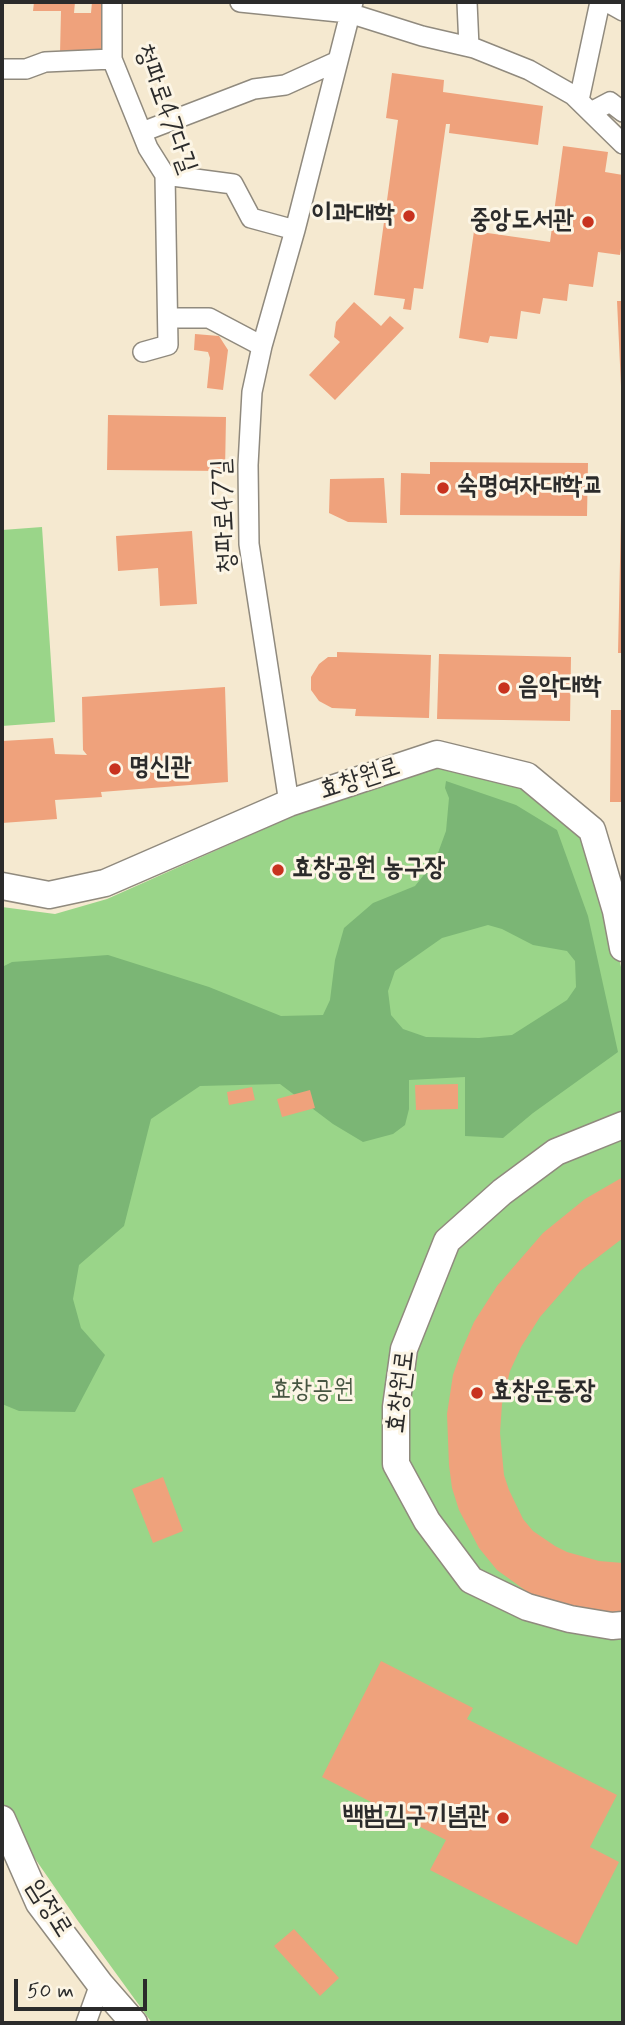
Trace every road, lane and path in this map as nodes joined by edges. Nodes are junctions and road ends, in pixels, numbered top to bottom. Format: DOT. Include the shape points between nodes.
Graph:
graph roads {
  1 [pos="112,2"];
  2 [pos="240,2"];
  3 [pos="467,2"];
  4 [pos="600,2"];
  5 [pos="607,2"];
  6 [pos="315,6"];
  7 [pos="351,7"];
  8 [pos="623,11"];
  9 [pos="469,47"];
  10 [pos="112,59"];
  11 [pos="338,61"];
  12 [pos="2,69"];
  13 [pos="585,106"];
  14 [pos="623,111"];
  15 [pos="142,132"];
  16 [pos="623,144"];
  17 [pos="165,175"];
  18 [pos="295,230"];
  19 [pos="169,318"];
  20 [pos="262,345"];
  21 [pos="143,352"];
  22 [pos="289,803"];
  23 [pos="2,887"];
  24 [pos="623,948"];
  25 [pos="623,1125"];
  26 [pos="623,1625"];
  27 [pos="2,1819"];
  28 [pos="100,1984"];
  29 [pos="86,2023"];
  30 [pos="134,2023"];
  1 -- 10 [label="street, 청파로47다길"];
  2 -- 6 [label="street"];
  3 -- 9 [label="street"];
  4 -- 13 [label="street"];
  5 -- 8 [label="street"];
  6 -- 7 [label="street"];
  7 -- 9 [label="street" via="422,36"];
  7 -- 11 [label="street, 청파로47길"];
  9 -- 13 [label="street" via="529,70"];
  10 -- 12 [label="street"];
  10 -- 15 [label="street, 청파로47다길"];
  11 -- 15 [label="street" via="285,85 254,89"];
  11 -- 18 [label="street, 청파로47길"];
  13 -- 14 [label="street" via="610,102"];
  13 -- 16 [label="street"];
  15 -- 17 [label="street, 청파로47다길"];
  17 -- 18 [label="street" via="233,184 251,218"];
  17 -- 19 [label="street, 청파로47다길"];
  18 -- 20 [label="street, 청파로47길"];
  19 -- 20 [label="street" via="209,318"];
  19 -- 21 [label="street, 청파로47다길" via="168,345"];
  20 -- 22 [label="street, 청파로47길" via="252,392 249,544"];
  22 -- 23 [label="street, 효창원로" via="105,883 49,895"];
  22 -- 24 [label="street, 효창원로" via="437,754 527,776 592,830"];
  25 -- 26 [label="street, 효창원로" via="555,1152 447,1241 404,1349 396,1407 396,1464 427,1521 471,1580 527,1607 570,1619"];
  27 -- 28 [label="street, 임정로" via="39,1903"];
  28 -- 29 [label="street"];
  28 -- 30 [label="street, 임정로"];
}
